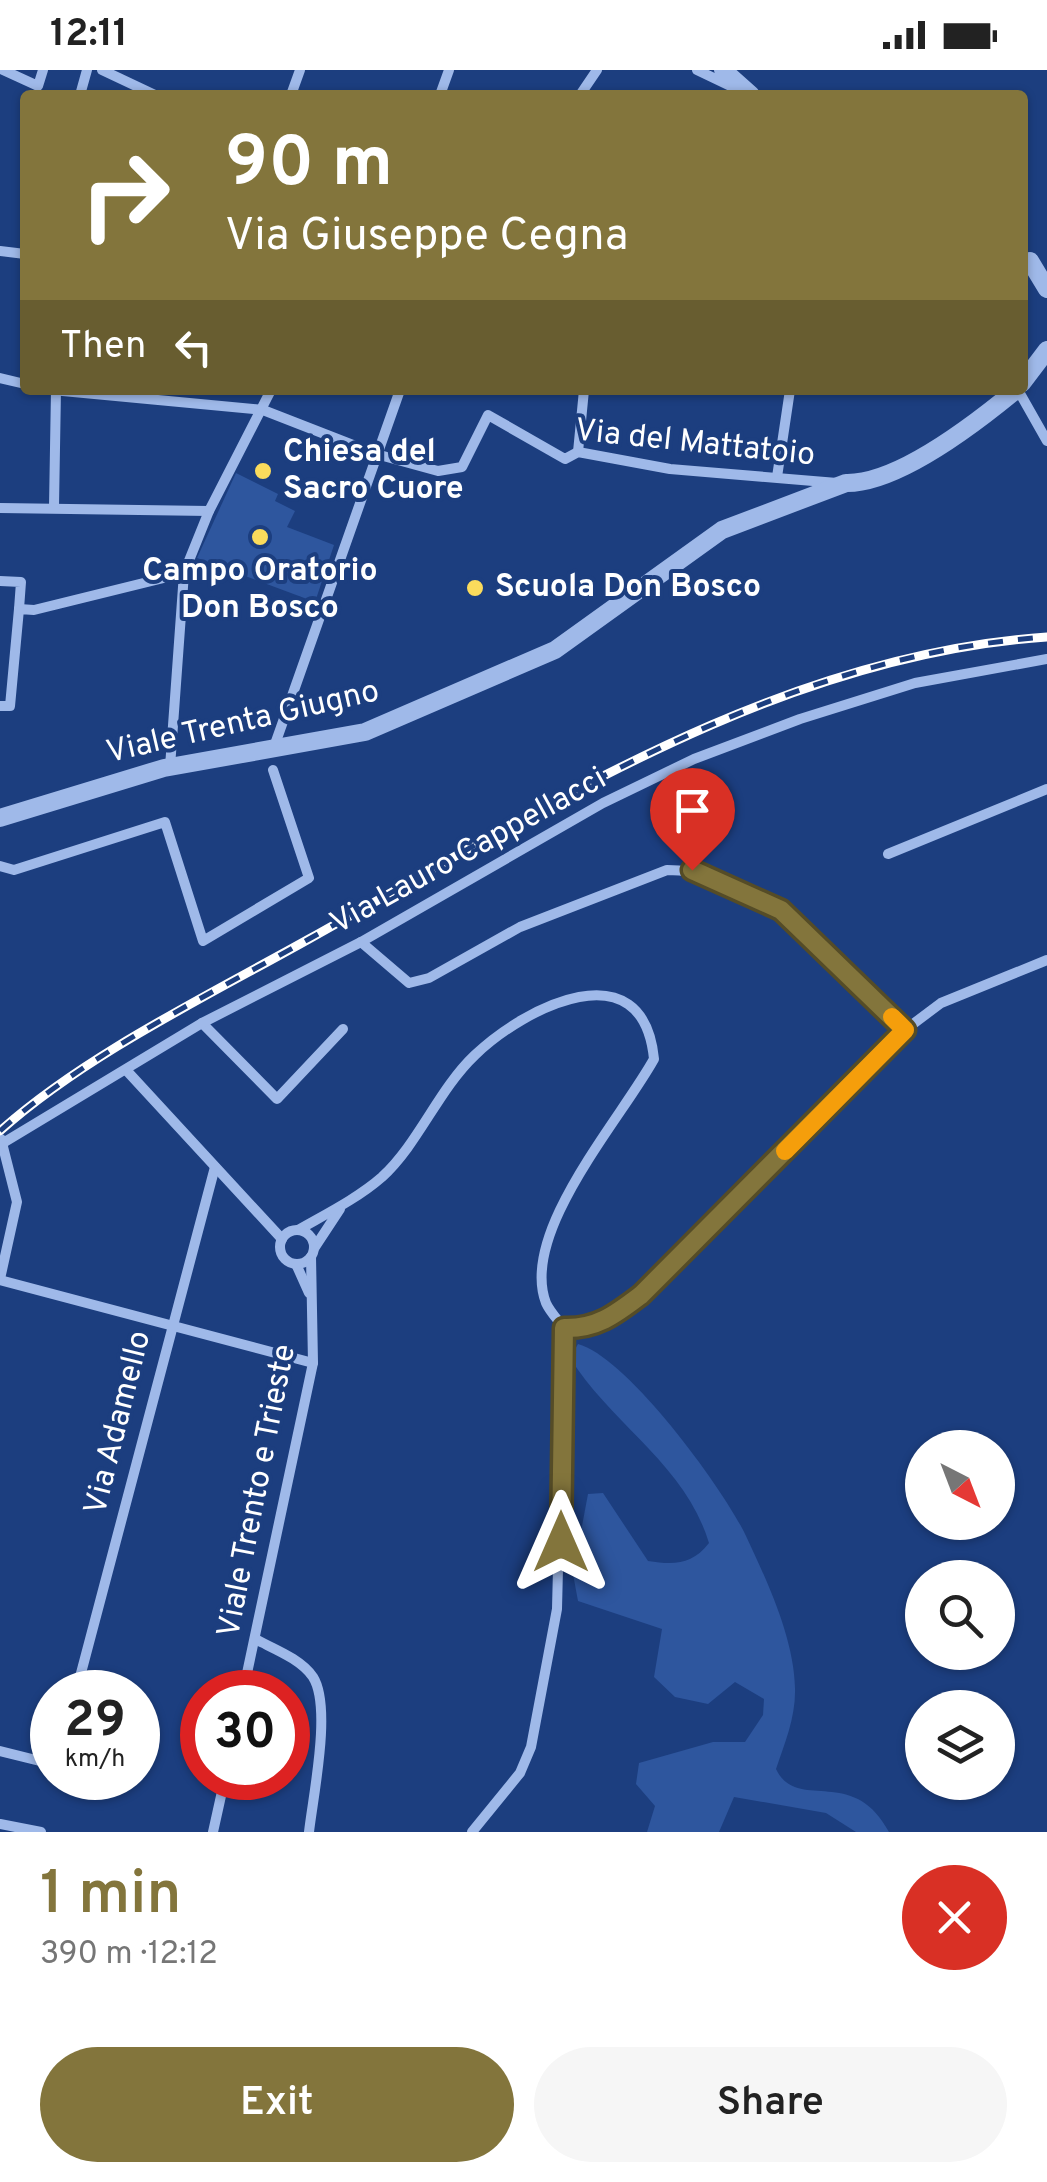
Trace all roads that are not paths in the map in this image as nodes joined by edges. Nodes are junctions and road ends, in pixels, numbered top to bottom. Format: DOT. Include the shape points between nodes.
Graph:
graph roads {
  1 [pos="2,70"];
  2 [pos="43,70"];
  3 [pos="102,70"];
  4 [pos="697,70"];
  5 [pos="722,70"];
  6 [pos="144,90"];
  7 [pos="735,90"];
  8 [pos="745,90"];
  9 [pos="1028,262"];
  10 [pos="1047,289"];
  11 [pos="1047,350"];
  12 [pos="1028,375"];
  13 [pos="55,395"];
  14 [pos="107,395"];
  15 [pos="268,395"];
  16 [pos="398,395"];
  17 [pos="584,395"];
  18 [pos="789,395"];
  19 [pos="1010,395"];
  20 [pos="1020,395"];
  21 [pos="262,410"];
  22 [pos="1047,441"];
  23 [pos="578,452"];
  24 [pos="376,454"];
  25 [pos="777,477"];
  26 [pos="846,484"];
  27 [pos="54,506"];
  28 [pos="0,508"];
  29 [pos="209,511"];
  30 [pos="184,573"];
  31 [pos="0,580"];
  32 [pos="19,609"];
  33 [pos="1047,659"];
  34 [pos="5,706"];
  35 [pos="273,750"];
  36 [pos="170,767"];
  37 [pos="273,770"];
  38 [pos="1047,789"];
  39 [pos="0,818"];
  40 [pos="888,854"];
  41 [pos="0,866"];
  42 [pos="361,942"];
  43 [pos="1047,960"];
  44 [pos="202,1023"];
  45 [pos="343,1030"];
  46 [pos="905,1030"];
  47 [pos="127,1072"];
  48 [pos="2,1140"];
  49 [pos="215,1167"];
  50 [pos="344,1204"];
  51 [pos="298,1230"];
  52 [pos="282,1239"];
  53 [pos="313,1252"];
  54 [pos="296,1264"];
  55 [pos="0,1280"];
  56 [pos="312,1298"];
  57 [pos="169,1328"];
  58 [pos="564,1328"];
  59 [pos="313,1363"];
  60 [pos="255,1639"];
  61 [pos="82,1670"];
  62 [pos="248,1670"];
  63 [pos="0,1751"];
  64 [pos="30,1758"];
  65 [pos="220,1800"];
  66 [pos="0,1824"];
  67 [pos="42,1832"];
  68 [pos="213,1832"];
  69 [pos="309,1832"];
  70 [pos="472,1832"];
  1 -- 2 [label="street" via="38,86"];
  3 -- 6 [label="street"];
  4 -- 7 [label="street"];
  5 -- 8 [label="street"];
  9 -- 10 [label="street"];
  11 -- 12 [label="street"];
  13 -- 27 [label="street"];
  14 -- 21 [label="street"];
  15 -- 21 [label="street"];
  16 -- 24 [label="street"];
  17 -- 23 [label="street"];
  18 -- 25 [label="street"];
  19 -- 26 [label="street, Viale Trenta Giugno" via="893,473"];
  20 -- 22 [label="street"];
  21 -- 24 [label="street"];
  21 -- 29 [label="street"];
  23 -- 24 [label="street, Via del Mattatoio" via="565,460 488,415 462,466 438,471"];
  23 -- 25 [label="street, Via del Mattatoio" via="670,469"];
  24 -- 35 [label="street"];
  25 -- 26 [label="street, Via del Mattatoio"];
  26 -- 35 [label="street, Viale Trenta Giugno" via="722,530 555,650 365,732"];
  27 -- 28 [label="street"];
  27 -- 29 [label="street"];
  29 -- 30 [label="street"];
  30 -- 32 [label="street"];
  30 -- 36 [label="street"];
  31 -- 32 [label="street" via="21,582"];
  32 -- 34 [label="street"];
  33 -- 42 [label="street, Via Lauro Cappellacci" via="916,683 694,759 603,803"];
  35 -- 36 [label="street, Viale Trenta Giugno"];
  36 -- 39 [label="street, Viale Trenta Giugno"];
  37 -- 41 [label="street" via="309,878 203,941 164,822 14,870"];
  38 -- 40 [label="street"];
  42 -- 44 [label="street, Via Lauro Cappellacci"];
  42 -- 46 [label="street" via="409,983 520,927 666,870 692,870 781,910"];
  43 -- 46 [label="street" via="941,1004"];
  44 -- 45 [label="street" via="278,1099"];
  44 -- 47 [label="street, Via Lauro Cappellacci"];
  46 -- 58 [label="street" via="641,1295 611,1318 585,1329"];
  47 -- 48 [label="street, Via Lauro Cappellacci"];
  47 -- 49 [label="street"];
  48 -- 55 [label="street" via="17,1202"];
  49 -- 52 [label="street"];
  49 -- 57 [label="street, Via Adamello"];
  50 -- 51 [label="street"];
  50 -- 53 [label="street"];
  50 -- 58 [label="street" via="384,1176 474,1056 520,1020 599,991 626,1000 651,1032 654,1059 555,1216 542,1282 546,1304"];
  51 -- 52 [label="street"];
  51 -- 53 [label="street" via="308,1233"];
  52 -- 54 [label="street" via="282,1255"];
  53 -- 54 [label="street"];
  53 -- 56 [label="street, Viale Trento e Trieste"];
  54 -- 56 [label="street, Viale Trento e Trieste"];
  55 -- 57 [label="street"];
  56 -- 59 [label="street, Viale Trento e Trieste"];
  57 -- 59 [label="street"];
  57 -- 61 [label="street, Via Adamello"];
  58 -- 70 [label="street" via="561,1580 551,1643 531,1747 520,1773"];
  59 -- 60 [label="street, Viale Trento e Trieste"];
  60 -- 62 [label="street, Viale Trento e Trieste"];
  60 -- 69 [label="street" via="290,1657 318,1691"];
  63 -- 64 [label="street"];
  65 -- 68 [label="street"];
  66 -- 67 [label="street"];
}
